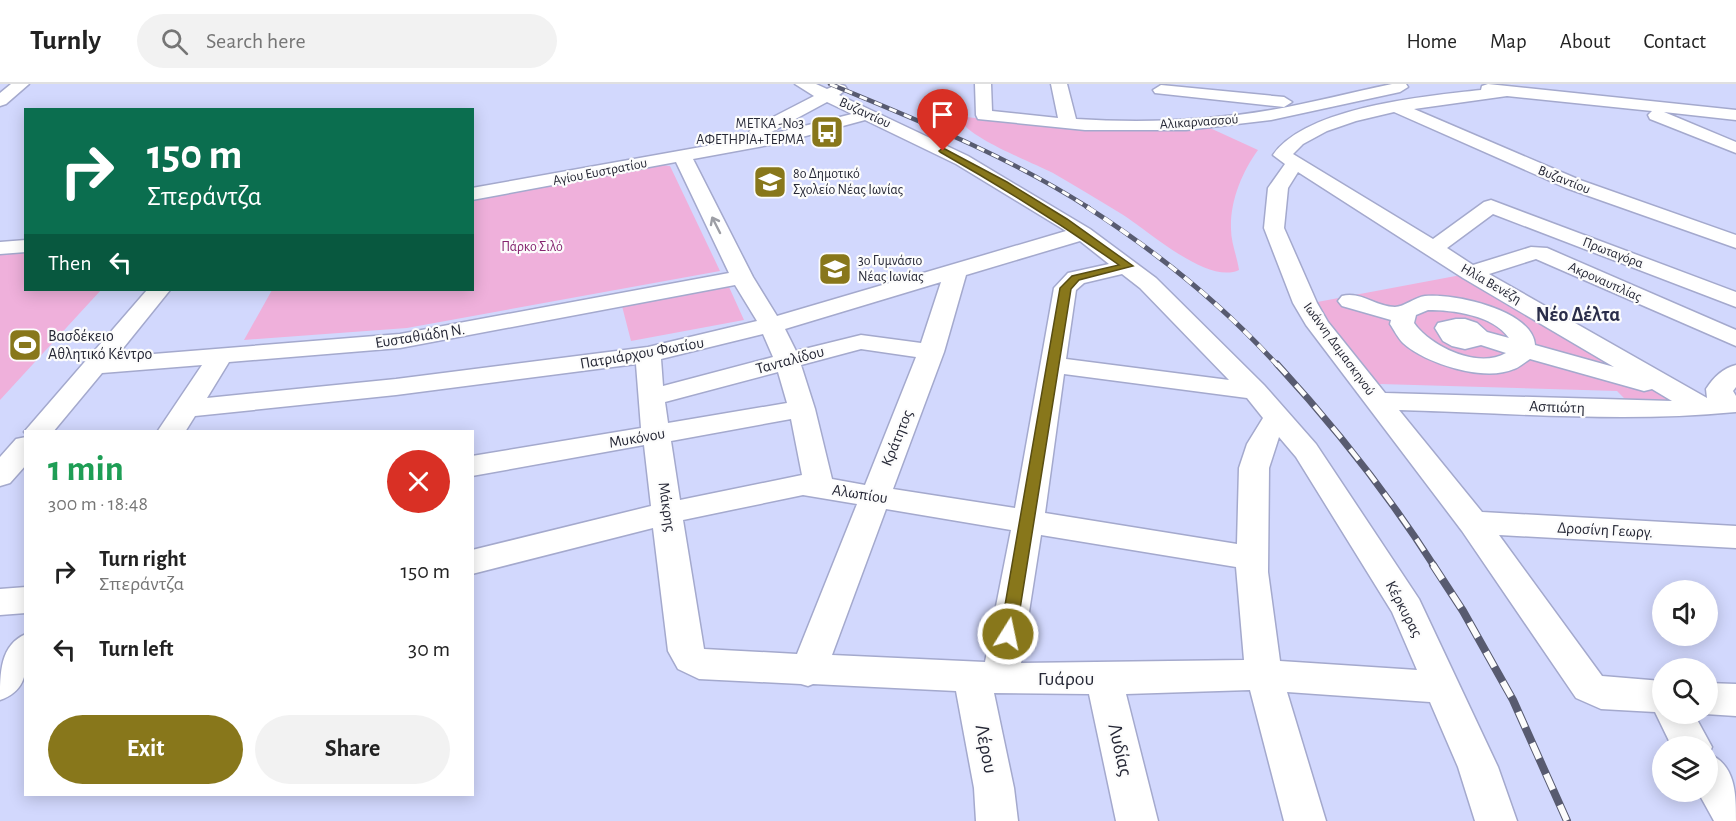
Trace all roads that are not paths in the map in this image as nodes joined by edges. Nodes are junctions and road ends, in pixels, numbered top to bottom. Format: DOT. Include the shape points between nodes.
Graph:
graph roads {
  1 [pos="21,84"];
  2 [pos="803,84"];
  3 [pos="983,84"];
  4 [pos="1059,84"];
  5 [pos="1411,84"];
  6 [pos="1454,84"];
  7 [pos="1159,87"];
  8 [pos="839,90"];
  9 [pos="1504,91"];
  10 [pos="0,101"];
  11 [pos="1627,102"];
  12 [pos="1316,104"];
  13 [pos="1396,107"];
  14 [pos="869,114"];
  15 [pos="1736,115"];
  16 [pos="1068,123"];
  17 [pos="1206,123"];
  18 [pos="726,148"];
  19 [pos="1736,148"];
  20 [pos="682,156"];
  21 [pos="1289,159"];
  22 [pos="474,194"];
  23 [pos="1083,233"];
  24 [pos="1736,242"];
  25 [pos="24,246"];
  26 [pos="0,248"];
  27 [pos="1430,248"];
  28 [pos="1128,266"];
  29 [pos="956,270"];
  30 [pos="1471,273"];
  31 [pos="742,278"];
  32 [pos="158,291"];
  33 [pos="1435,294"];
  34 [pos="1736,300"];
  35 [pos="1350,301"];
  36 [pos="1532,308"];
  37 [pos="1401,316"];
  38 [pos="1498,319"];
  39 [pos="771,325"];
  40 [pos="1462,333"];
  41 [pos="1736,339"];
  42 [pos="1421,346"];
  43 [pos="1524,351"];
  44 [pos="931,352"];
  45 [pos="648,355"];
  46 [pos="220,357"];
  47 [pos="787,360"];
  48 [pos="1052,365"];
  49 [pos="1484,365"];
  50 [pos="94,366"];
  51 [pos="1736,373"];
  52 [pos="1675,390"];
  53 [pos="1255,391"];
  54 [pos="651,397"];
  55 [pos="1378,401"];
  56 [pos="1732,404"];
  57 [pos="1514,405"];
  58 [pos="1702,407"];
  59 [pos="188,408"];
  60 [pos="802,409"];
  61 [pos="1277,417"];
  62 [pos="40,430"];
  63 [pos="172,430"];
  64 [pos="657,434"];
  65 [pos="24,448"];
  66 [pos="474,466"];
  67 [pos="0,476"];
  68 [pos="819,488"];
  69 [pos="874,496"];
  70 [pos="668,513"];
  71 [pos="1028,522"];
  72 [pos="1473,523"];
  73 [pos="1736,537"];
  74 [pos="1252,558"];
  75 [pos="474,562"];
  76 [pos="24,600"];
  77 [pos="0,602"];
  78 [pos="24,651"];
  79 [pos="691,659"];
  80 [pos="808,671"];
  81 [pos="1264,675"];
  82 [pos="986,677"];
  83 [pos="1104,679"];
  84 [pos="7,680"];
  85 [pos="1442,687"];
  86 [pos="1652,696"];
  87 [pos="1718,699"];
  88 [pos="1736,700"];
  89 [pos="1718,790"];
  90 [pos="997,821"];
  91 [pos="1137,821"];
  92 [pos="1305,821"];
  93 [pos="1496,821"];
  94 [pos="1736,821"];
  1 -- 10 [label="street"];
  2 -- 8 [label="street, Βυζαντίου"];
  3 -- 16 [label="street, Αλικαρνασσού" via="984,115"];
  4 -- 16 [label="street"];
  5 -- 12 [label="street, Αλικαρνασσού"];
  6 -- 9 [label="street"];
  7 -- 12 [label="street"];
  7 -- 17 [label="street" via="1175,105"];
  8 -- 14 [label="street, Βυζαντίου"];
  8 -- 18 [label="street, Αγίου Ευστρατίου"];
  9 -- 11 [label="street"];
  9 -- 13 [label="street, Ιωάννη Δαμασκηνού"];
  11 -- 15 [label="street"];
  11 -- 19 [label="street"];
  12 -- 17 [label="street, Αλικαρνασσού" via="1267,116"];
  13 -- 21 [label="street, Ιωάννη Δαμασκηνού" via="1308,134 1293,142"];
  13 -- 24 [label="street, Βυζαντίου" via="1573,184"];
  14 -- 18 [label="street, Αγίου Ευστρατίου"];
  14 -- 23 [label="street, Βυζαντίου" via="962,160"];
  16 -- 17 [label="street, Αλικαρνασσού"];
  18 -- 20 [label="street, Αγίου Ευστρατίου"];
  20 -- 22 [label="street, Αγίου Ευστρατίου"];
  31 -- 20 [label="street, one-way"];
  21 -- 27 [label="street, Ηλία Βενέζη"];
  21 -- 55 [label="street, Ιωάννη Δαμασκηνού" via="1278,188 1274,216 1278,241 1309,311"];
  23 -- 28 [label="street, Βυζαντίου"];
  23 -- 29 [label="street, Πατριάρχου Φωτίου"];
  25 -- 26 [label="street"];
  27 -- 30 [label="street, Ηλία Βενέζη"];
  27 -- 34 [label="street, Πρωταγόρα" via="1455,235 1491,206"];
  28 -- 48 [label="street" via="1076,278 1067,285"];
  28 -- 53 [label="street, Κέρκυρας"];
  29 -- 39 [label="street, Πατριάρχου Φωτίου"];
  29 -- 44 [label="street, Κράτητος"];
  30 -- 36 [label="street, Ηλία Βενέζη"];
  30 -- 41 [label="street, Ακροναυπλίας" via="1539,253"];
  31 -- 39 [label="street"];
  31 -- 46 [label="street, Ευσταθιάδη Ν." via="400,341"];
  32 -- 50 [label="street"];
  33 -- 37 [label="street"];
  33 -- 38 [label="street"];
  33 -- 40 [label="street"];
  35 -- 37 [label="street"];
  36 -- 38 [label="street"];
  36 -- 52 [label="street, Ηλία Βενέζη"];
  37 -- 42 [label="street" via="1406,334"];
  38 -- 43 [label="street" via="1520,336"];
  39 -- 45 [label="street, Πατριάρχου Φωτίου"];
  39 -- 47 [label="street"];
  40 -- 42 [label="street"];
  40 -- 43 [label="street"];
  42 -- 49 [label="street" via="1451,359"];
  43 -- 49 [label="street" via="1514,361"];
  43 -- 52 [label="street"];
  44 -- 47 [label="street, Τανταλίδου" via="861,342"];
  44 -- 69 [label="street, Κράτητος"];
  45 -- 54 [label="street, Μάκρης"];
  45 -- 59 [label="street, Πατριάρχου Φωτίου"];
  46 -- 50 [label="street, Ευσταθιάδη Ν."];
  46 -- 59 [label="street"];
  47 -- 54 [label="street, Τανταλίδου"];
  47 -- 60 [label="street"];
  48 -- 53 [label="street"];
  48 -- 71 [label="street"];
  49 -- 57 [label="street"];
  50 -- 62 [label="street"];
  51 -- 56 [label="street" via="1719,389 1720,397"];
  52 -- 58 [label="street, Ηλία Βενέζη"];
  53 -- 61 [label="street, Κέρκυρας"];
  54 -- 64 [label="street, Μάκρης"];
  55 -- 57 [label="street, Ασπιώτη"];
  55 -- 72 [label="street, Ιωάννη Δαμασκηνού"];
  56 -- 58 [label="street, Ασπιώτη"];
  57 -- 58 [label="street, Ασπιώτη"];
  59 -- 63 [label="street"];
  60 -- 64 [label="street, Μυκόνου"];
  60 -- 68 [label="street"];
  61 -- 74 [label="street" via="1261,444 1254,468"];
  61 -- 85 [label="street, Κέρκυρας" via="1306,451 1407,608"];
  64 -- 66 [label="street, Μυκόνου"];
  64 -- 70 [label="street, Μάκρης"];
  65 -- 67 [label="street"];
  68 -- 69 [label="street, Αλωπίου"];
  68 -- 70 [label="street, Αλωπίου" via="793,486"];
  69 -- 71 [label="street, Αλωπίου"];
  69 -- 80 [label="street, Κράτητος"];
  70 -- 75 [label="street, Αλωπίου"];
  70 -- 79 [label="street, Μάκρης" via="686,651"];
  71 -- 74 [label="street, Αλωπίου"];
  71 -- 82 [label="street"];
  72 -- 73 [label="street, Δροσίνη Γεωργ."];
  72 -- 86 [label="street, Ιωάννη Δαμασκηνού" via="1589,687 1597,693"];
  74 -- 81 [label="street"];
  76 -- 77 [label="street"];
  78 -- 84 [label="street"];
  79 -- 80 [label="street, Γυάρου" via="711,666"];
  80 -- 82 [label="street, Γυάρου"];
  81 -- 83 [label="street, Γυάρου"];
  81 -- 85 [label="street, Γυάρου"];
  81 -- 92 [label="street"];
  82 -- 83 [label="street, Γυάρου"];
  82 -- 90 [label="street, Λέρου"];
  83 -- 91 [label="street, Λυδίας"];
  85 -- 93 [label="street, Κέρκυρας" via="1478,767"];
  87 -- 88 [label="street"];
  89 -- 94 [label="street"];
}
